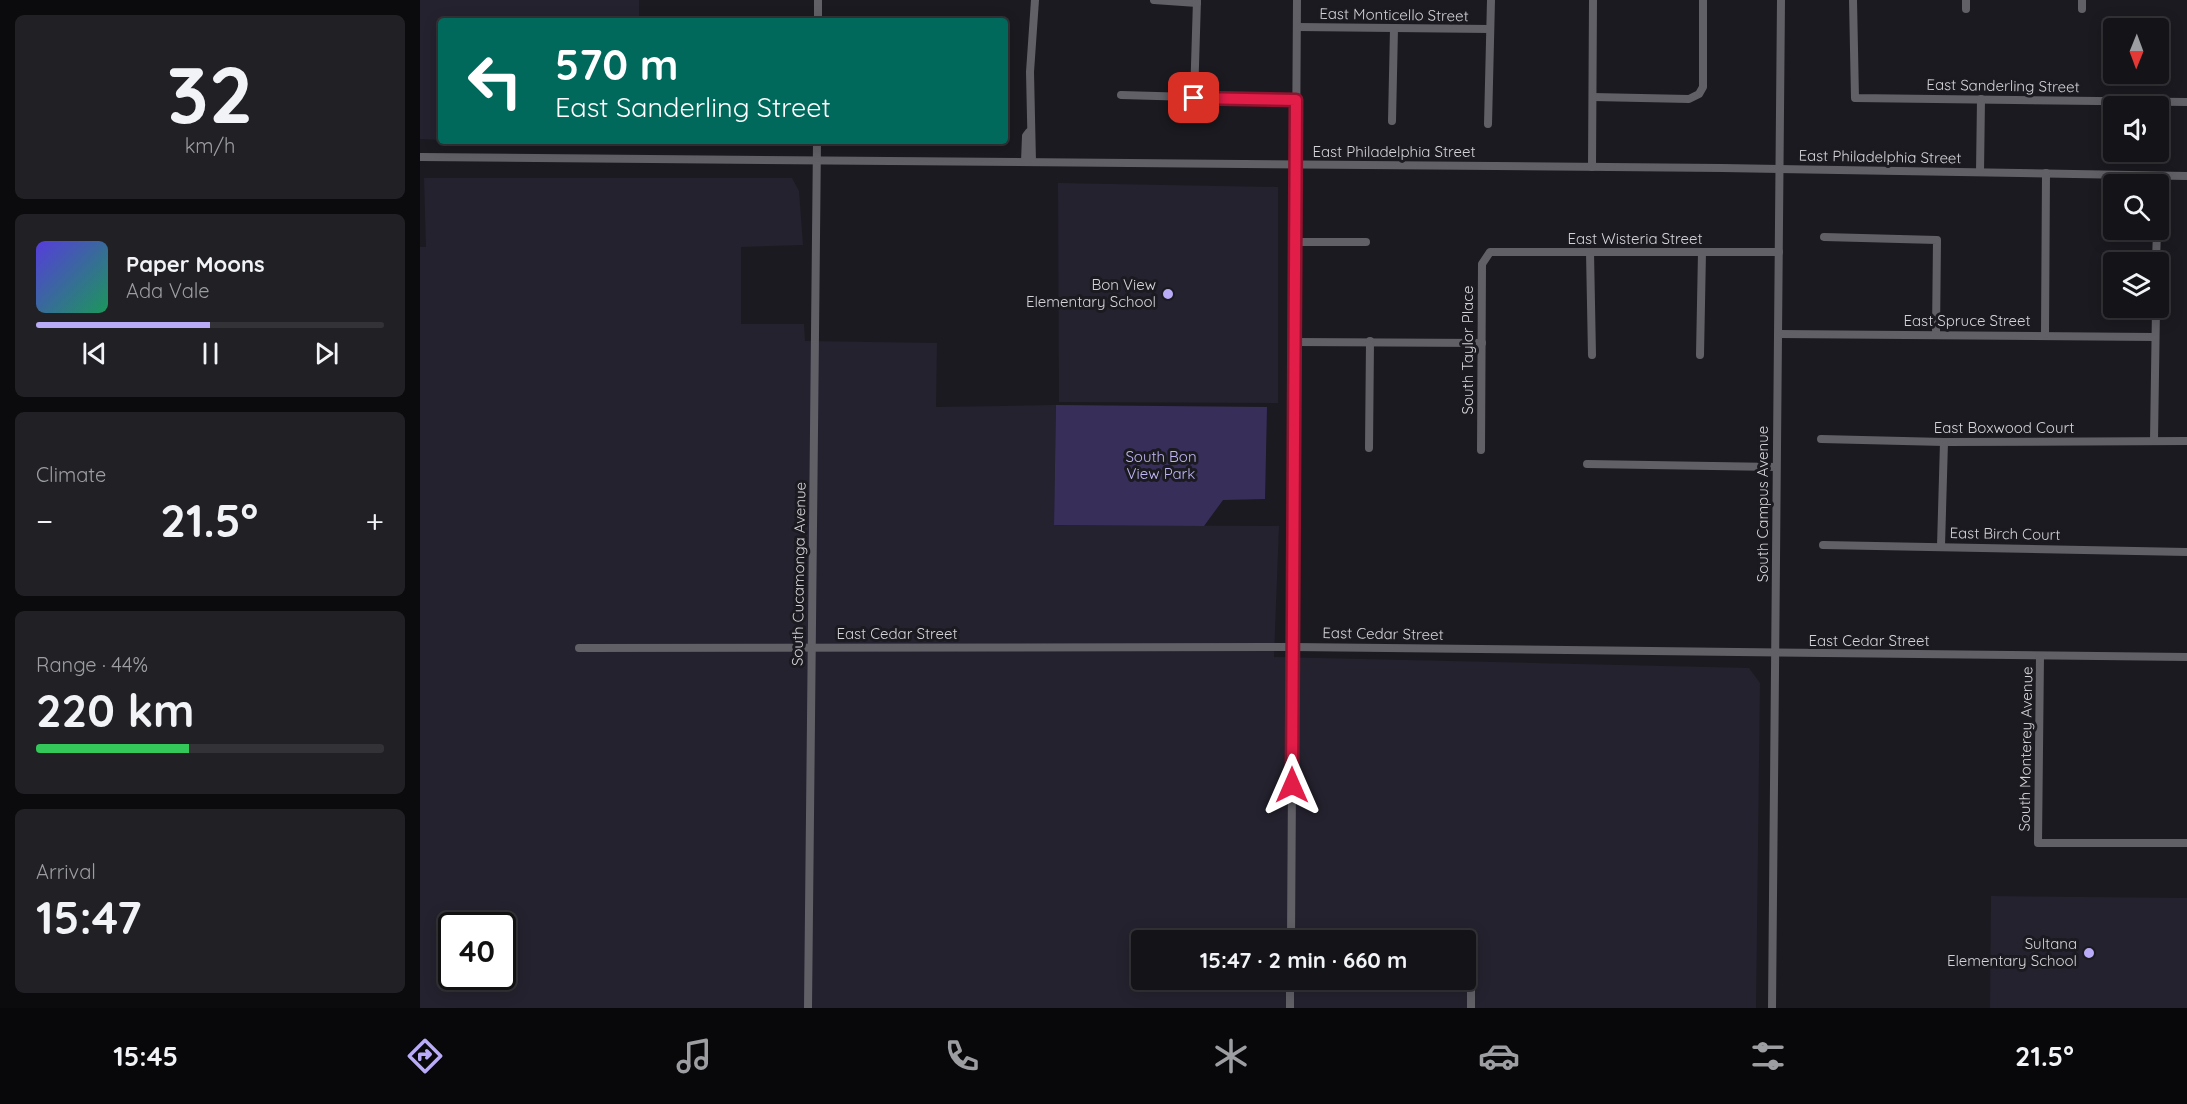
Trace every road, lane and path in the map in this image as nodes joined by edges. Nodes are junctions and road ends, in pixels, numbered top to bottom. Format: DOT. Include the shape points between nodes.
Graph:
graph roads {
  1 [pos="818,0"];
  2 [pos="1035,0"];
  3 [pos="1154,0"];
  4 [pos="1297,0"];
  5 [pos="1491,0"];
  6 [pos="1593,0"];
  7 [pos="1703,0"];
  8 [pos="1781,0"];
  9 [pos="1853,0"];
  10 [pos="1966,0"];
  11 [pos="1197,1"];
  12 [pos="1966,9"];
  13 [pos="818,18"];
  14 [pos="1297,27"];
  15 [pos="1394,28"];
  16 [pos="1491,29"];
  17 [pos="1121,95"];
  18 [pos="1593,97"];
  19 [pos="1194,98"];
  20 [pos="1981,99"];
  21 [pos="1296,100"];
  22 [pos="2187,102"];
  23 [pos="1392,121"];
  24 [pos="1488,124"];
  25 [pos="817,144"];
  26 [pos="420,157"];
  27 [pos="817,159"];
  28 [pos="1028,162"];
  29 [pos="1296,165"];
  30 [pos="1593,167"];
  31 [pos="1780,169"];
  32 [pos="1980,172"];
  33 [pos="2046,173"];
  34 [pos="2187,176"];
  35 [pos="1824,237"];
  36 [pos="1295,242"];
  37 [pos="1366,242"];
  38 [pos="1491,252"];
  39 [pos="1590,252"];
  40 [pos="1702,252"];
  41 [pos="1779,252"];
  42 [pos="2156,318"];
  43 [pos="1778,334"];
  44 [pos="1936,334"];
  45 [pos="2045,334"];
  46 [pos="2155,337"];
  47 [pos="1371,341"];
  48 [pos="1295,342"];
  49 [pos="1482,343"];
  50 [pos="1592,355"];
  51 [pos="1700,355"];
  52 [pos="1821,439"];
  53 [pos="2154,440"];
  54 [pos="2187,441"];
  55 [pos="1944,442"];
  56 [pos="1369,447"];
  57 [pos="1481,450"];
  58 [pos="1587,464"];
  59 [pos="1776,467"];
  60 [pos="1823,545"];
  61 [pos="1941,546"];
  62 [pos="2187,552"];
  63 [pos="1293,647"];
  64 [pos="579,648"];
  65 [pos="812,648"];
  66 [pos="1776,654"];
  67 [pos="2040,656"];
  68 [pos="2187,657"];
  69 [pos="2187,843"];
  70 [pos="1291,930"];
  71 [pos="1290,990"];
  72 [pos="1471,990"];
  73 [pos="808,1008"];
  74 [pos="1290,1008"];
  75 [pos="1471,1008"];
  76 [pos="1772,1008"];
  1 -- 13 [label="street"];
  2 -- 28 [label="street" via="1026,136"];
  3 -- 11 [label="street"];
  4 -- 14 [label="street"];
  5 -- 16 [label="street"];
  6 -- 18 [label="street"];
  7 -- 18 [label="street" via="1703,87 1699,94 1689,99"];
  8 -- 31 [label="street, South Campus Avenue"];
  9 -- 20 [label="street, East Sanderling Street" via="1855,98"];
  10 -- 12 [label="street"];
  11 -- 19 [label="street"];
  14 -- 15 [label="street, East Monticello Street"];
  14 -- 21 [label="street"];
  15 -- 16 [label="street, East Monticello Street"];
  15 -- 23 [label="street"];
  16 -- 24 [label="street"];
  17 -- 19 [label="street"];
  18 -- 30 [label="street"];
  19 -- 21 [label="street"];
  20 -- 22 [label="street, East Sanderling Street"];
  20 -- 32 [label="street"];
  21 -- 29 [label="street"];
  25 -- 27 [label="street, South Cucamonga Avenue"];
  26 -- 27 [label="street, East Philadelphia Street"];
  27 -- 28 [label="street, East Philadelphia Street"];
  27 -- 65 [label="street, South Cucamonga Avenue"];
  28 -- 29 [label="street, East Philadelphia Street"];
  29 -- 30 [label="street, East Philadelphia Street"];
  29 -- 36 [label="street"];
  30 -- 31 [label="street, East Philadelphia Street"];
  31 -- 32 [label="street, East Philadelphia Street"];
  31 -- 41 [label="street, South Campus Avenue"];
  32 -- 33 [label="street, East Philadelphia Street"];
  33 -- 34 [label="street, East Philadelphia Street"];
  33 -- 45 [label="street"];
  35 -- 44 [label="street" via="1937,240"];
  36 -- 37 [label="street"];
  36 -- 48 [label="street"];
  38 -- 39 [label="street, East Wisteria Street"];
  38 -- 49 [label="street, South Taylor Place" via="1482,264"];
  39 -- 40 [label="street, East Wisteria Street"];
  39 -- 50 [label="street"];
  40 -- 41 [label="street, East Wisteria Street"];
  40 -- 51 [label="street"];
  41 -- 43 [label="street, South Campus Avenue"];
  42 -- 46 [label="street"];
  43 -- 44 [label="street, East Spruce Street"];
  43 -- 59 [label="street, South Campus Avenue"];
  44 -- 45 [label="street, East Spruce Street"];
  45 -- 46 [label="street, East Spruce Street"];
  46 -- 53 [label="street"];
  47 -- 48 [label="street"];
  47 -- 49 [label="street"];
  47 -- 56 [label="street"];
  48 -- 63 [label="street"];
  49 -- 57 [label="street, South Taylor Place"];
  52 -- 55 [label="street, East Boxwood Court"];
  53 -- 54 [label="street, East Boxwood Court"];
  53 -- 55 [label="street, East Boxwood Court"];
  55 -- 61 [label="street"];
  58 -- 59 [label="street"];
  59 -- 66 [label="street, South Campus Avenue"];
  60 -- 61 [label="street, East Birch Court"];
  61 -- 62 [label="street, East Birch Court"];
  63 -- 65 [label="street, East Cedar Street"];
  63 -- 66 [label="street, East Cedar Street"];
  63 -- 70 [label="street"];
  64 -- 65 [label="street, East Cedar Street"];
  65 -- 73 [label="street, South Cucamonga Avenue"];
  66 -- 67 [label="street, East Cedar Street"];
  66 -- 76 [label="street, South Campus Avenue"];
  67 -- 68 [label="street, East Cedar Street"];
  67 -- 69 [label="street, South Monterey Avenue" via="2038,843"];
  71 -- 74 [label="street"];
  72 -- 75 [label="street"];
}
